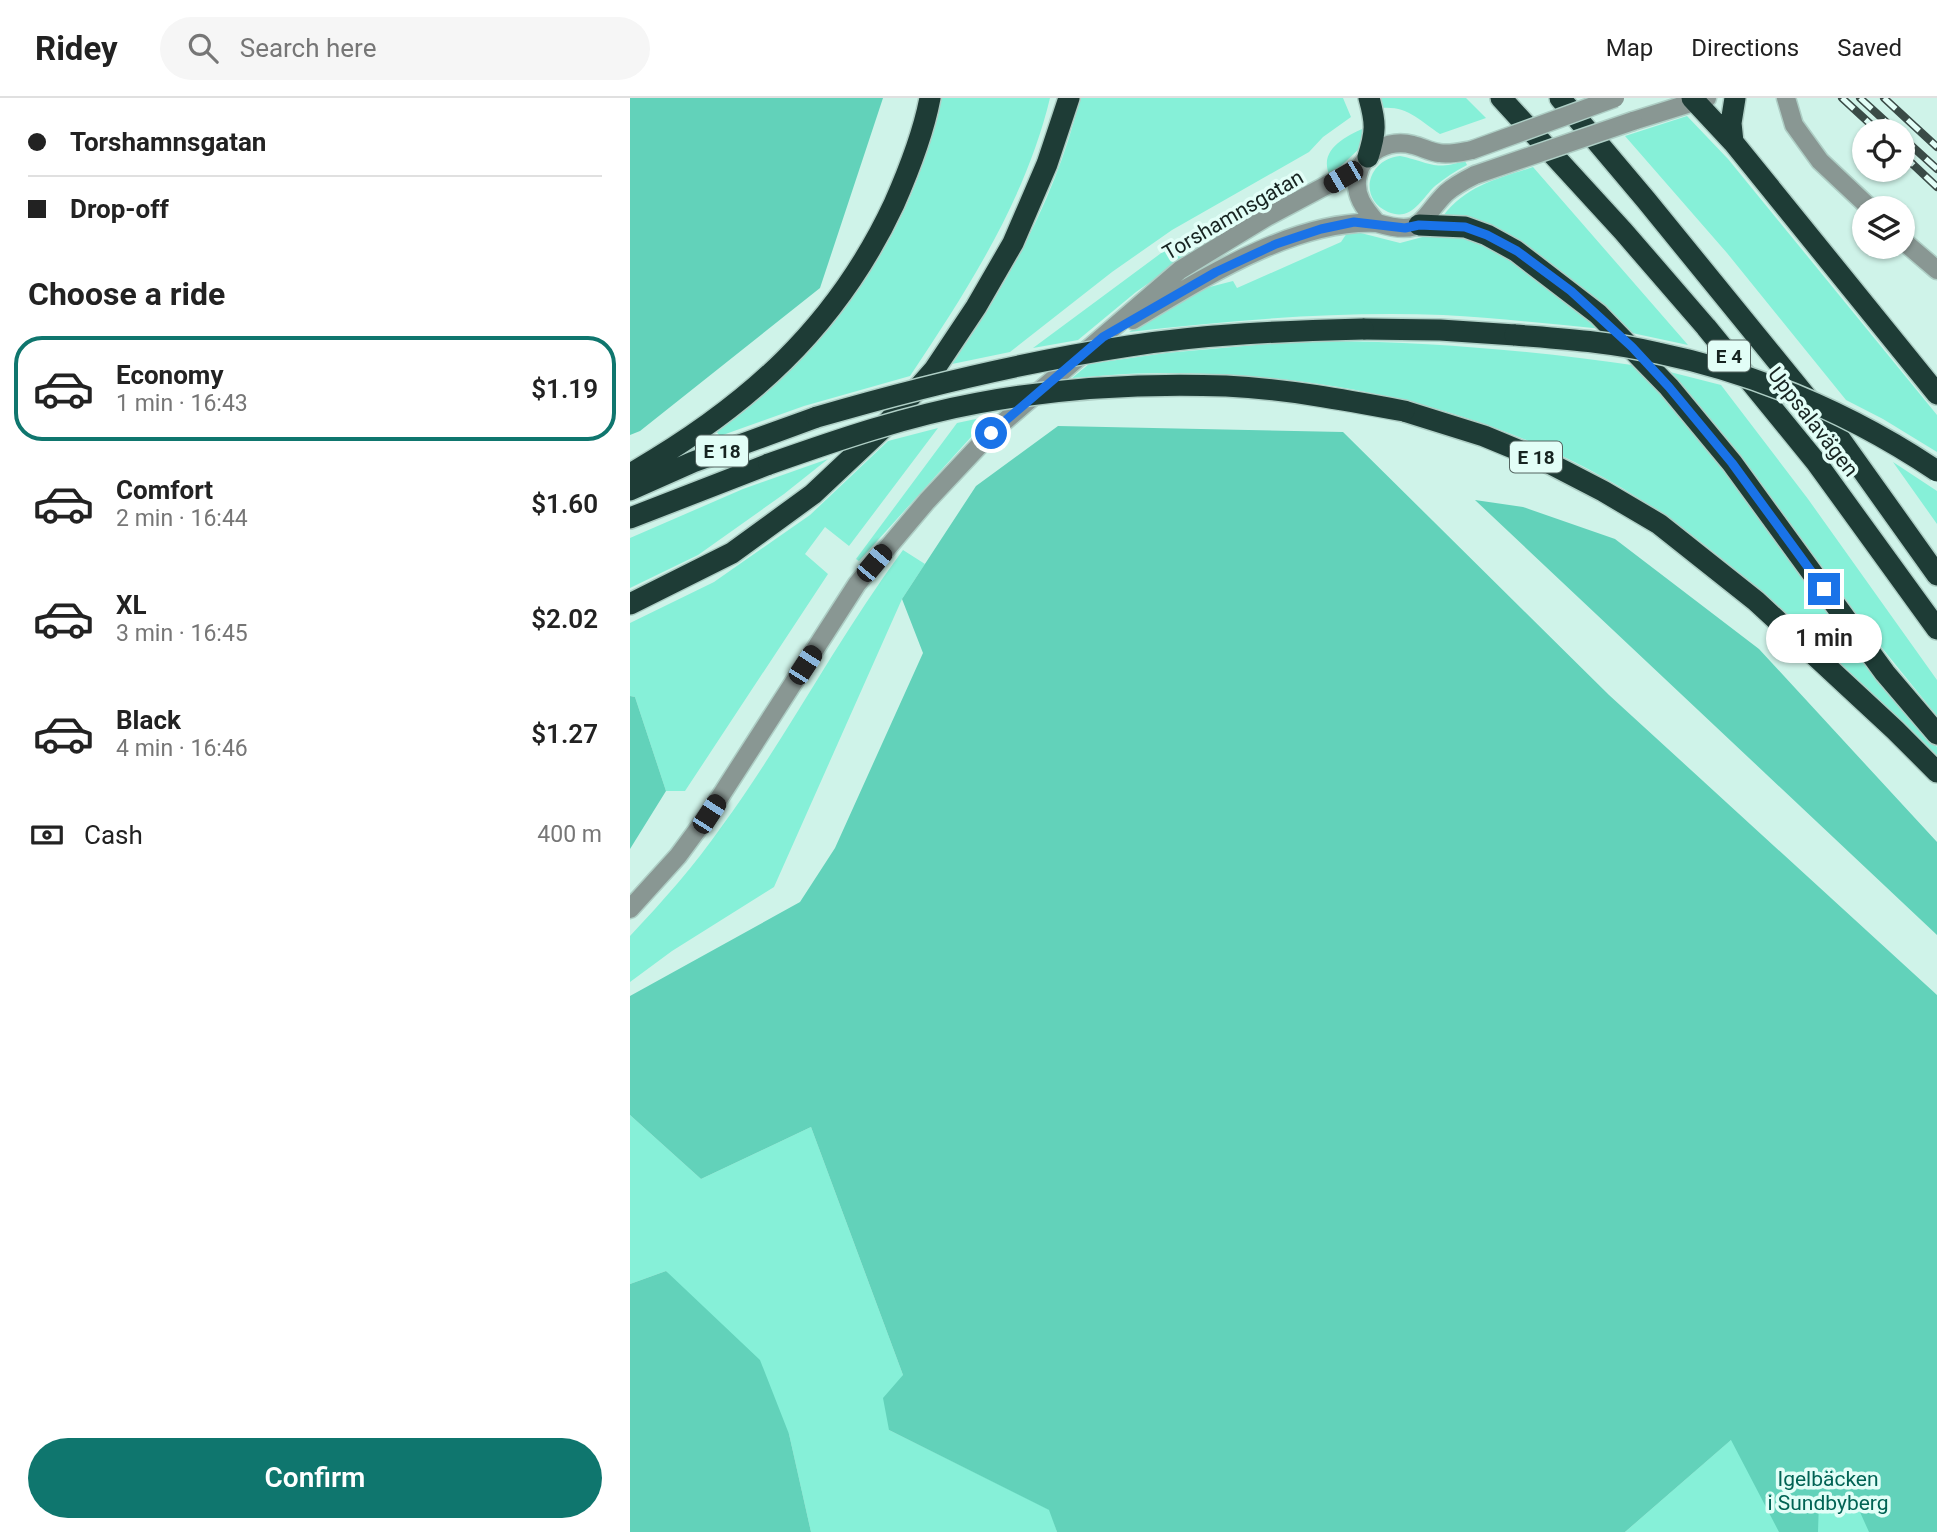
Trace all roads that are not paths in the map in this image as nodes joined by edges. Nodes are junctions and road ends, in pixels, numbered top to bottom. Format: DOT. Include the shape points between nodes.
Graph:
graph roads {
  1 [pos="930,98"];
  2 [pos="1069,98"];
  3 [pos="1368,98"];
  4 [pos="1501,98"];
  5 [pos="1560,98"];
  6 [pos="1615,98"];
  7 [pos="1735,98"];
  8 [pos="1786,98"];
  9 [pos="1699,100"];
  10 [pos="1733,142"];
  11 [pos="1364,162"];
  12 [pos="1857,196"];
  13 [pos="1377,223"];
  14 [pos="1419,225"];
  15 [pos="1915,251"];
  16 [pos="1937,270"];
  17 [pos="1103,337"];
  18 [pos="1937,394"];
  19 [pos="1937,471"];
  20 [pos="630,474"];
  21 [pos="630,490"];
  22 [pos="630,518"];
  23 [pos="1937,575"];
  24 [pos="630,604"];
  25 [pos="1937,629"];
  26 [pos="1937,734"];
  27 [pos="1937,772"];
  28 [pos="630,909"];
  1 -- 20 [label="highway" via="907,174 882,229 827,314 797,349 729,409"];
  2 -- 24 [label="highway" via="1013,243 934,370 881,430 813,494 733,552"];
  3 -- 11 [label="highway" via="1375,134"];
  4 -- 25 [label="highway, Uppsalavägen / E 4" via="1706,327 1816,462"];
  5 -- 23 [label="highway, Uppsalavägen / E 4" via="1838,436"];
  6 -- 11 [label="street, Torshamnsgatan, bridge" via="1472,150 1440,153 1395,144 1380,148"];
  7 -- 10 [label="highway"];
  8 -- 12 [label="street" via="1794,125 1820,161"];
  9 -- 10 [label="highway"];
  9 -- 14 [label="street, bridge" via="1475,175 1450,190"];
  10 -- 18 [label="highway"];
  11 -- 13 [label="street" via="1356,181 1360,201"];
  11 -- 17 [label="street, Torshamnsgatan" via="1180,270"];
  13 -- 14 [label="street, Torshamnsgatan" via="1405,228"];
  13 -- 17 [label="street, Torshamnsgatan" via="1339,224 1276,244 1216,272"];
  14 -- 26 [label="highway" via="1465,227 1517,251 1571,291 1623,339 1732,463 1885,673"];
  15 -- 16 [label="street"];
  17 -- 28 [label="street, Torshamnsgatan" via="991,433 857,584 709,814"];
  19 -- 21 [label="highway, E 18, bridge" via="1838,413 1715,366 1585,341 1363,329 1220,336 1108,350 953,380 817,417"];
  22 -- 27 [label="highway, E 18, bridge" via="827,443 977,403 1049,393 1133,386 1228,386 1404,411 1547,461 1659,524 1756,601"];
}
